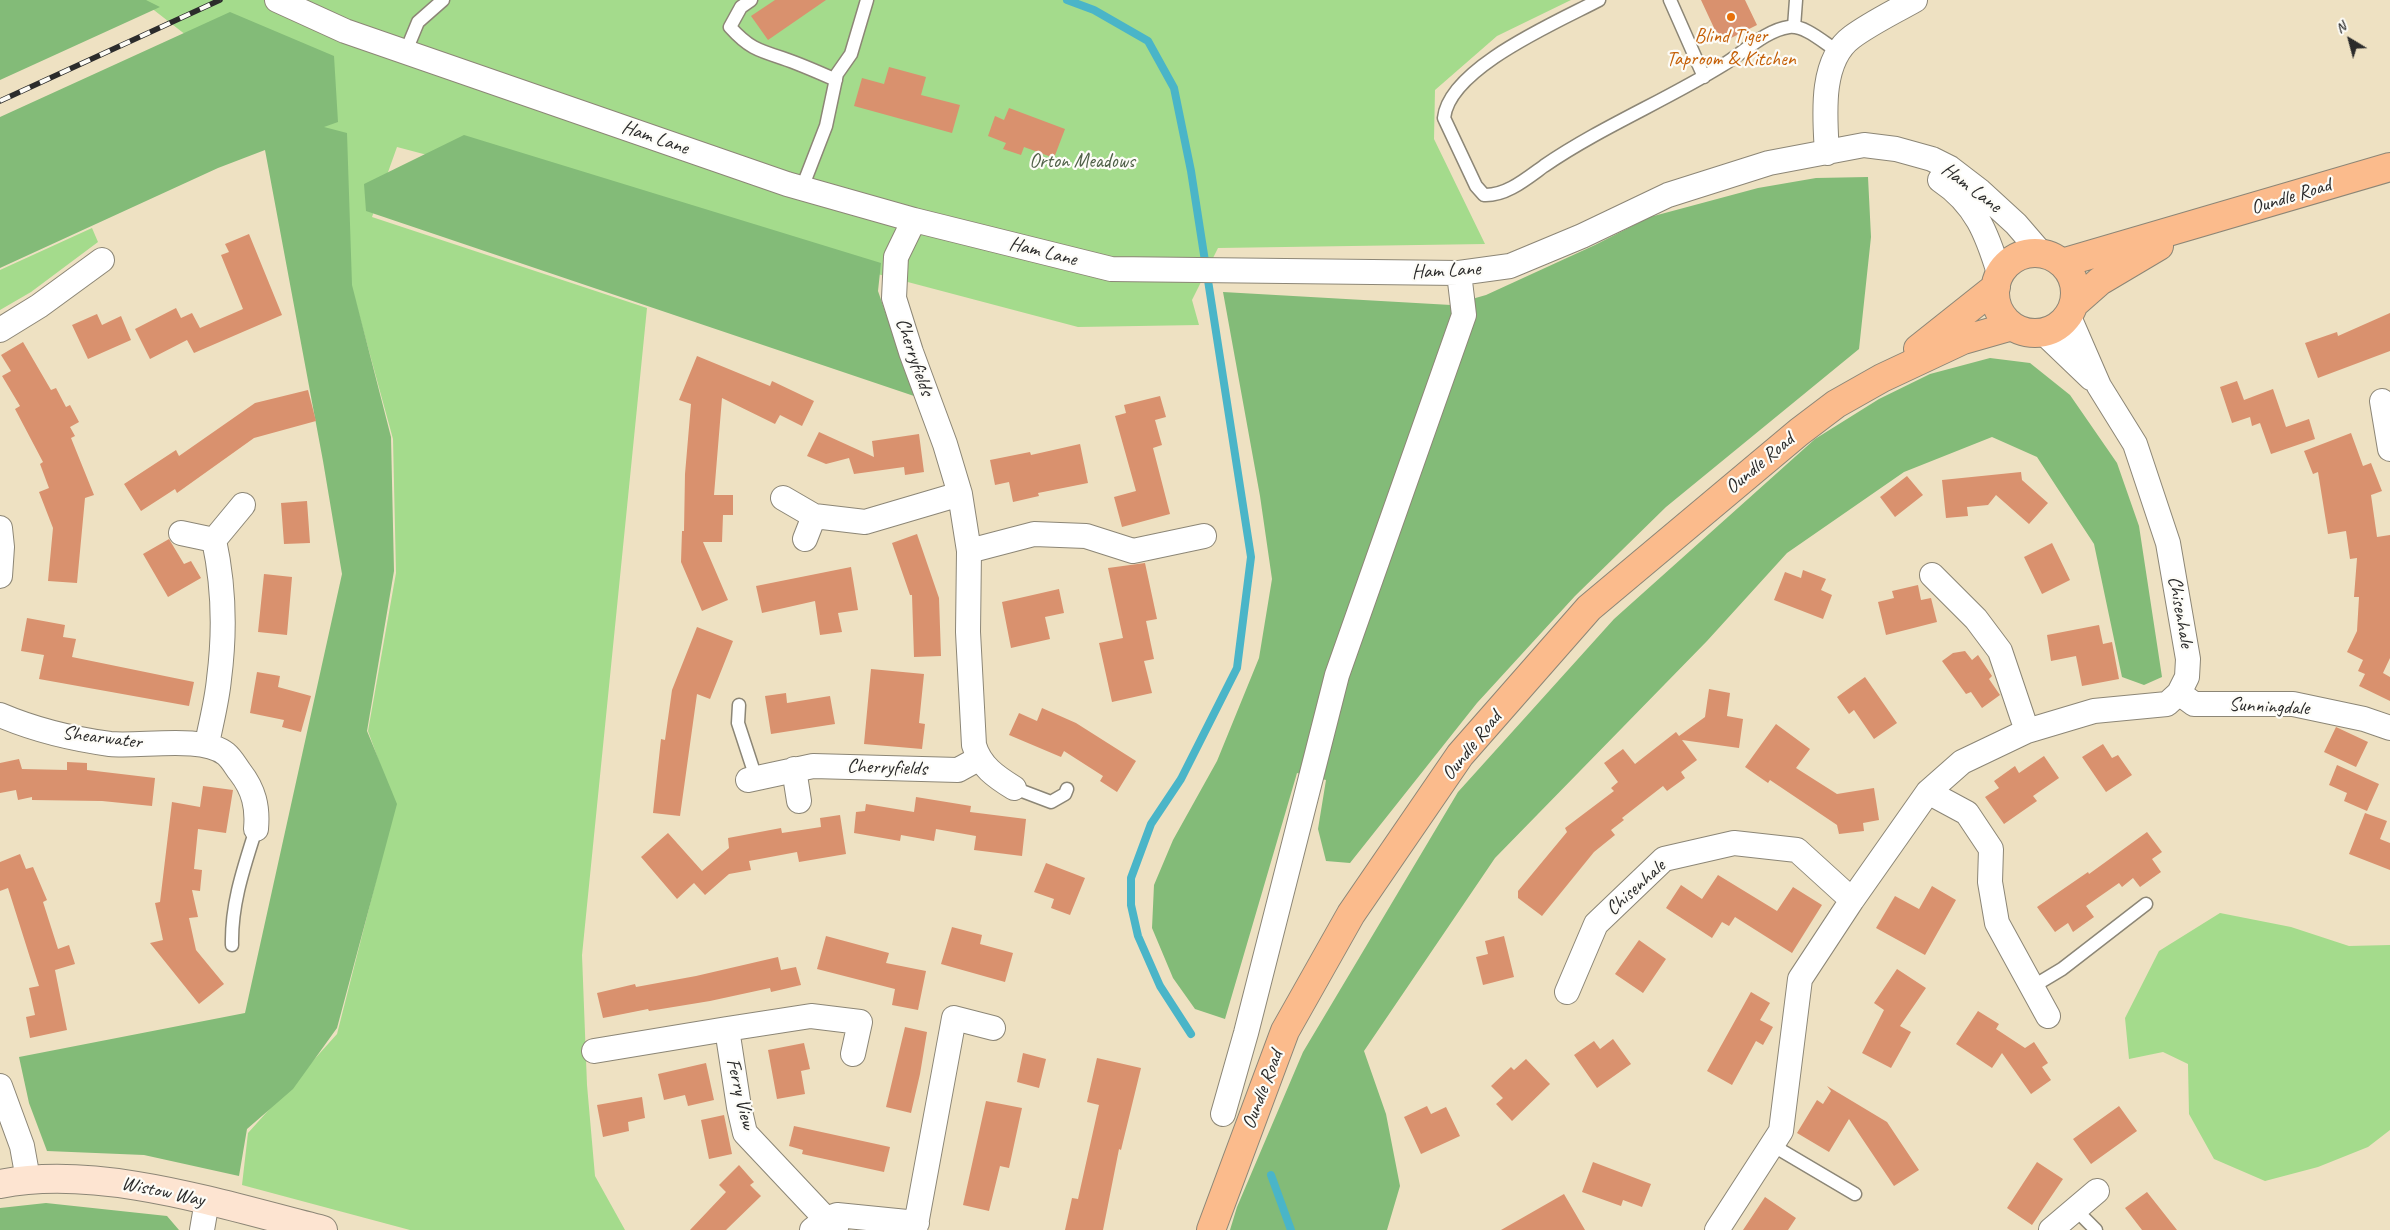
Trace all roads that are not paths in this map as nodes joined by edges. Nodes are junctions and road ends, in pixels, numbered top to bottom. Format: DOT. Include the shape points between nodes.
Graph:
graph roads {
  1 [pos="278,0"];
  2 [pos="443,0"];
  3 [pos="751,0"];
  4 [pos="867,0"];
  5 [pos="1599,0"];
  6 [pos="1670,0"];
  7 [pos="1796,0"];
  8 [pos="1914,0"];
  9 [pos="1794,27"];
  10 [pos="406,51"];
  11 [pos="1838,52"];
  12 [pos="1704,77"];
  13 [pos="836,80"];
  14 [pos="1827,153"];
  15 [pos="2390,167"];
  16 [pos="802,188"];
  17 [pos="914,220"];
  18 [pos="2193,227"];
  19 [pos="2052,258"];
  20 [pos="102,260"];
  21 [pos="1459,273"];
  22 [pos="1997,280"];
  23 [pos="2072,310"];
  24 [pos="2012,326"];
  25 [pos="0,330"];
  26 [pos="2044,333"];
  27 [pos="1882,378"];
  28 [pos="2099,386"];
  29 [pos="2382,401"];
  30 [pos="2390,450"];
  31 [pos="960,494"];
  32 [pos="783,498"];
  33 [pos="244,505"];
  34 [pos="814,516"];
  35 [pos="0,528"];
  36 [pos="181,533"];
  37 [pos="1204,536"];
  38 [pos="805,539"];
  39 [pos="214,540"];
  40 [pos="969,551"];
  41 [pos="1932,575"];
  42 [pos="0,576"];
  43 [pos="2179,693"];
  44 [pos="739,705"];
  45 [pos="0,715"];
  46 [pos="2390,728"];
  47 [pos="2027,731"];
  48 [pos="207,744"];
  49 [pos="978,759"];
  50 [pos="794,769"];
  51 [pos="752,779"];
  52 [pos="1014,788"];
  53 [pos="1067,789"];
  54 [pos="1928,792"];
  55 [pos="799,801"];
  56 [pos="256,829"];
  57 [pos="1852,900"];
  58 [pos="2146,904"];
  59 [pos="232,945"];
  60 [pos="2032,987"];
  61 [pos="1566,992"];
  62 [pos="2048,1016"];
  63 [pos="993,1028"];
  64 [pos="727,1029"];
  65 [pos="594,1051"];
  66 [pos="853,1054"];
  67 [pos="0,1086"];
  68 [pos="1248,1129"];
  69 [pos="1772,1145"];
  70 [pos="28,1179"];
  71 [pos="0,1184"];
  72 [pos="2097,1191"];
  73 [pos="1855,1194"];
  74 [pos="207,1201"];
  75 [pos="2075,1209"];
  76 [pos="825,1226"];
  77 [pos="916,1226"];
  78 [pos="202,1230"];
  79 [pos="323,1230"];
  80 [pos="1211,1230"];
  81 [pos="1717,1230"];
  82 [pos="2051,1230"];
  83 [pos="2096,1230"];
  1 -- 10 [label="street, Ham Lane" via="345,31"];
  2 -- 10 [label="lane" via="418,22"];
  3 -- 13 [label="lane" via="742,7 730,27 742,40 763,53"];
  4 -- 13 [label="lane" via="851,54"];
  5 -- 12 [label="lane" via="1490,60 1452,94 1444,118 1476,186 1484,195 1495,196 1506,191 1564,152"];
  6 -- 12 [label="lane"];
  7 -- 9 [label="lane"];
  8 -- 11 [label="street" via="1850,38"];
  9 -- 11 [label="lane" via="1801,28"];
  9 -- 12 [label="lane" via="1770,34"];
  10 -- 16 [label="street, Ham Lane"];
  11 -- 14 [label="street" via="1827,90"];
  13 -- 16 [label="lane" via="826,126"];
  14 -- 19 [label="street, Ham Lane" via="1864,145 1896,149 1932,159 1980,191"];
  14 -- 21 [label="street, Ham Lane" via="1769,163 1668,195 1510,266"];
  14 -- 22 [label="street, Ham Lane" via="1893,163 1940,180 1958,192 1975,213 1988,238"];
  15 -- 18 [label="main road, Oundle Road"];
  16 -- 17 [label="street, Ham Lane"];
  17 -- 21 [label="street, Ham Lane" via="1111,269"];
  17 -- 31 [label="street, Cherryfields" via="896,257 894,298"];
  18 -- 19 [label="main road, Oundle Road"];
  18 -- 23 [label="main road, Oundle Road" via="2100,281"];
  19 -- 22 [label="main road" via="2027,254 2014,259"];
  19 -- 23 [label="main road" via="2071,274 2076,287"];
  20 -- 25 [label="street"];
  21 -- 68 [label="street" via="1464,315 1337,675 1246,1033 1217,1110"];
  22 -- 24 [label="main road" via="1996,302"];
  22 -- 27 [label="main road, Oundle Road"];
  23 -- 26 [label="main road" via="2055,329"];
  23 -- 28 [label="street, Chisenhale"];
  24 -- 26 [label="main road" via="2030,334"];
  24 -- 27 [label="main road, Oundle Road" via="1963,340"];
  26 -- 28 [label="street, Chisenhale"];
  27 -- 68 [label="main road, Oundle Road" via="1836,404 1798,432 1589,608 1460,755 1351,914 1285,1031"];
  28 -- 43 [label="street, Chisenhale" via="2135,444 2168,543 2188,659 2187,677"];
  29 -- 30 [label="street"];
  31 -- 34 [label="street" via="865,522"];
  31 -- 40 [label="street, Cherryfields"];
  32 -- 34 [label="street"];
  33 -- 39 [label="street"];
  34 -- 38 [label="street"];
  35 -- 42 [label="street"];
  36 -- 39 [label="street"];
  37 -- 40 [label="street" via="1133,551 1086,536 1034,534"];
  39 -- 48 [label="street" via="223,638"];
  40 -- 49 [label="street, Cherryfields" via="969,641 974,745"];
  41 -- 47 [label="street" via="1976,619 2000,651"];
  43 -- 46 [label="street, Sunningdale" via="2194,704 2293,704"];
  43 -- 47 [label="street" via="2167,704 2094,711"];
  44 -- 51 [label="lane" via="738,724"];
  45 -- 48 [label="street, Shearwater" via="70,737 112,744"];
  47 -- 54 [label="street" via="1962,762"];
  48 -- 56 [label="street" via="227,755 249,784 258,809"];
  49 -- 50 [label="street, Cherryfields" via="958,770 813,766"];
  49 -- 52 [label="street"];
  50 -- 51 [label="street, Cherryfields"];
  50 -- 55 [label="street"];
  52 -- 53 [label="lane" via="1051,802 1065,794"];
  54 -- 57 [label="street"];
  54 -- 60 [label="street" via="1967,813 1991,849 1990,882 1997,923"];
  56 -- 59 [label="lane" via="238,885"];
  57 -- 61 [label="street, Chisenhale" via="1797,850 1734,843 1664,859 1596,924"];
  57 -- 69 [label="street" via="1800,979 1781,1131"];
  58 -- 60 [label="lane" via="2062,969"];
  60 -- 62 [label="street"];
  63 -- 77 [label="street, Ferry View" via="945,1016"];
  64 -- 65 [label="street, Ferry View"];
  64 -- 66 [label="street, Ferry View" via="811,1016 860,1022"];
  64 -- 76 [label="street, Ferry View" via="746,1133"];
  67 -- 70 [label="street" via="22,1146"];
  68 -- 80 [label="main road, Oundle Road"];
  69 -- 73 [label="lane"];
  69 -- 81 [label="street"];
  70 -- 71 [label="street, Wistow Way"];
  70 -- 74 [label="street, Wistow Way" via="113,1182"];
  72 -- 75 [label="street"];
  74 -- 78 [label="street"];
  74 -- 79 [label="street, Wistow Way"];
  75 -- 82 [label="street"];
  75 -- 83 [label="lane"];
  76 -- 77 [label="street, Ferry View" via="836,1215"];
}
